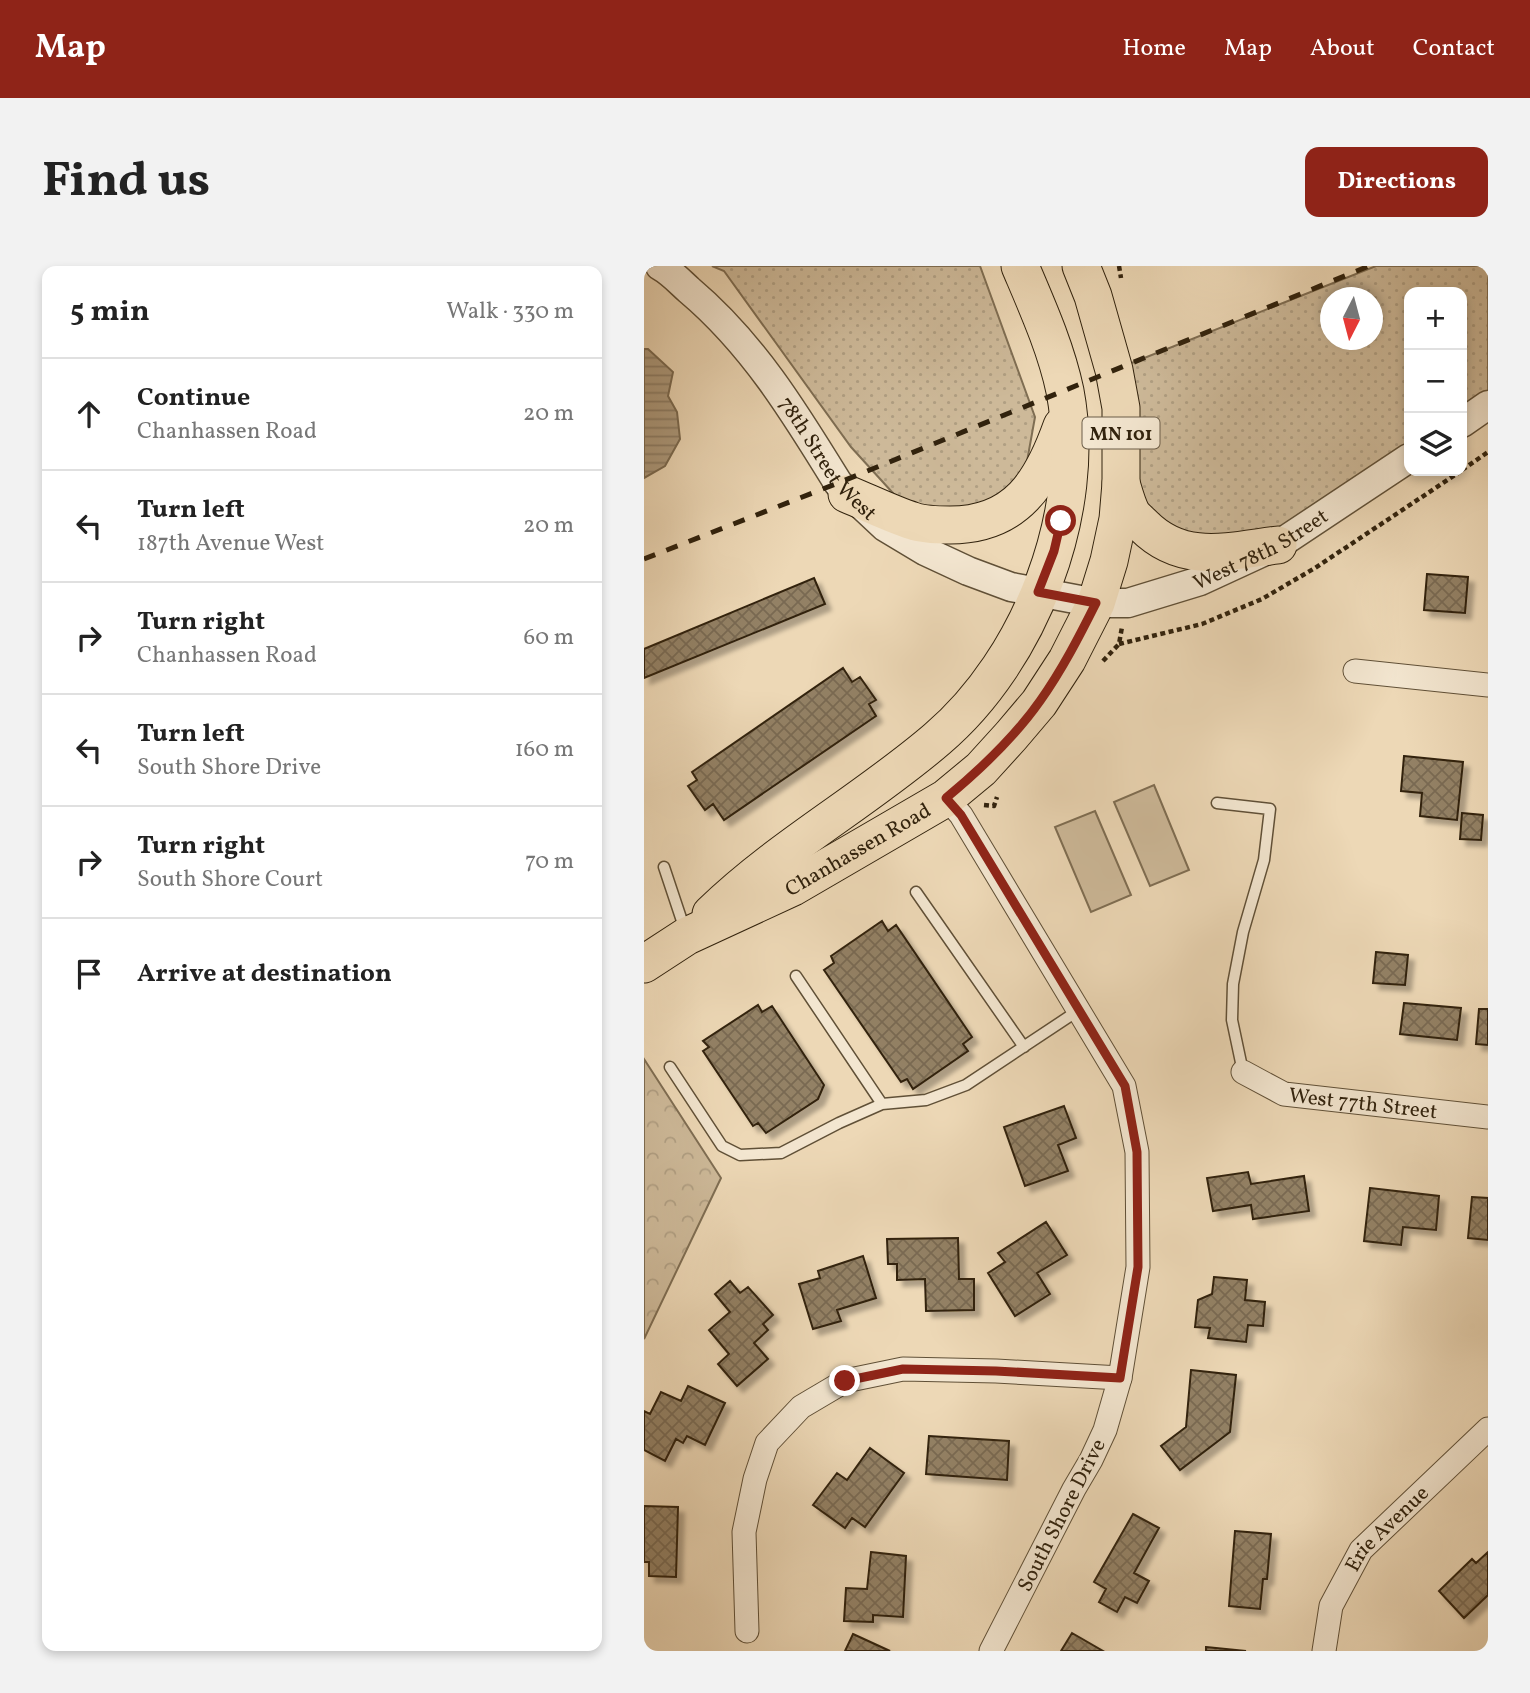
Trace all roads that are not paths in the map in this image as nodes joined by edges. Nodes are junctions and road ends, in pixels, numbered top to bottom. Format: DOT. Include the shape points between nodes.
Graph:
graph roads {
  1 [pos="660,266"];
  2 [pos="1020,266"];
  3 [pos="1081,266"];
  4 [pos="1488,405"];
  5 [pos="1067,411"];
  6 [pos="1467,420"];
  7 [pos="1404,461"];
  8 [pos="1121,483"];
  9 [pos="848,494"];
  10 [pos="1278,545"];
  11 [pos="1038,592"];
  12 [pos="1096,603"];
  13 [pos="1355,671"];
  14 [pos="1488,685"];
  15 [pos="946,798"];
  16 [pos="1217,803"];
  17 [pos="664,867"];
  18 [pos="916,892"];
  19 [pos="687,936"];
  20 [pos="644,964"];
  21 [pos="796,976"];
  22 [pos="1079,1010"];
  23 [pos="1024,1047"];
  24 [pos="670,1067"];
  25 [pos="1243,1072"];
  26 [pos="882,1104"];
  27 [pos="1488,1117"];
  28 [pos="1120,1378"];
  29 [pos="1488,1429"];
  30 [pos="747,1631"];
  31 [pos="991,1651"];
  32 [pos="1324,1651"];
  1 -- 9 [label="street, 78th Street West" via="711,308 757,359"];
  2 -- 5 [label="main road, Chanhassen Road / MN 101" via="1055,353"];
  3 -- 8 [label="main road, Chanhassen Road / MN 101" via="1114,370 1121,408"];
  4 -- 6 [label="street"];
  5 -- 9 [label="main road" via="1037,484 992,520 969,525 915,522"];
  5 -- 11 [label="main road, Chanhassen Road / MN 101" via="1067,488 1054,551"];
  7 -- 10 [label="street, West 78th Street"];
  8 -- 10 [label="main road" via="1132,514 1172,547 1219,553"];
  8 -- 12 [label="main road, Chanhassen Road / MN 101" via="1110,561"];
  9 -- 11 [label="street, 78th Street West" via="885,527 925,551 1011,587"];
  10 -- 12 [label="street, West 78th Street" via="1200,581 1128,603"];
  11 -- 12 [label="street, 78th Street West"];
  11 -- 19 [label="main road, Chanhassen Road / MN 101" via="1013,649 974,702 938,738 741,885"];
  12 -- 15 [label="main road, Chanhassen Road / MN 101" via="1039,703 981,769"];
  13 -- 14 [label="street"];
  15 -- 19 [label="main road, Chanhassen Road / MN 101" via="793,887"];
  15 -- 22 [label="street, South Shore Drive" via="961,815"];
  16 -- 25 [label="lane" via="1270,809 1264,860 1233,984 1232,1020"];
  17 -- 19 [label="lane"];
  18 -- 23 [label="lane"];
  19 -- 20 [label="main road, Chanhassen Road / MN 101"];
  21 -- 26 [label="lane"];
  22 -- 23 [label="lane"];
  22 -- 28 [label="street, South Shore Drive" via="1125,1086 1137,1152 1138,1267"];
  23 -- 26 [label="lane" via="966,1085 926,1100"];
  24 -- 26 [label="lane" via="722,1146 740,1155 780,1153"];
  25 -- 27 [label="street, West 77th Street" via="1284,1094"];
  28 -- 30 [label="street" via="903,1369 845,1381 801,1407 767,1443 755,1479 744,1532"];
  28 -- 31 [label="street, South Shore Drive" via="1091,1460"];
  29 -- 32 [label="street, Erie Avenue" via="1361,1550 1331,1606"];
}
